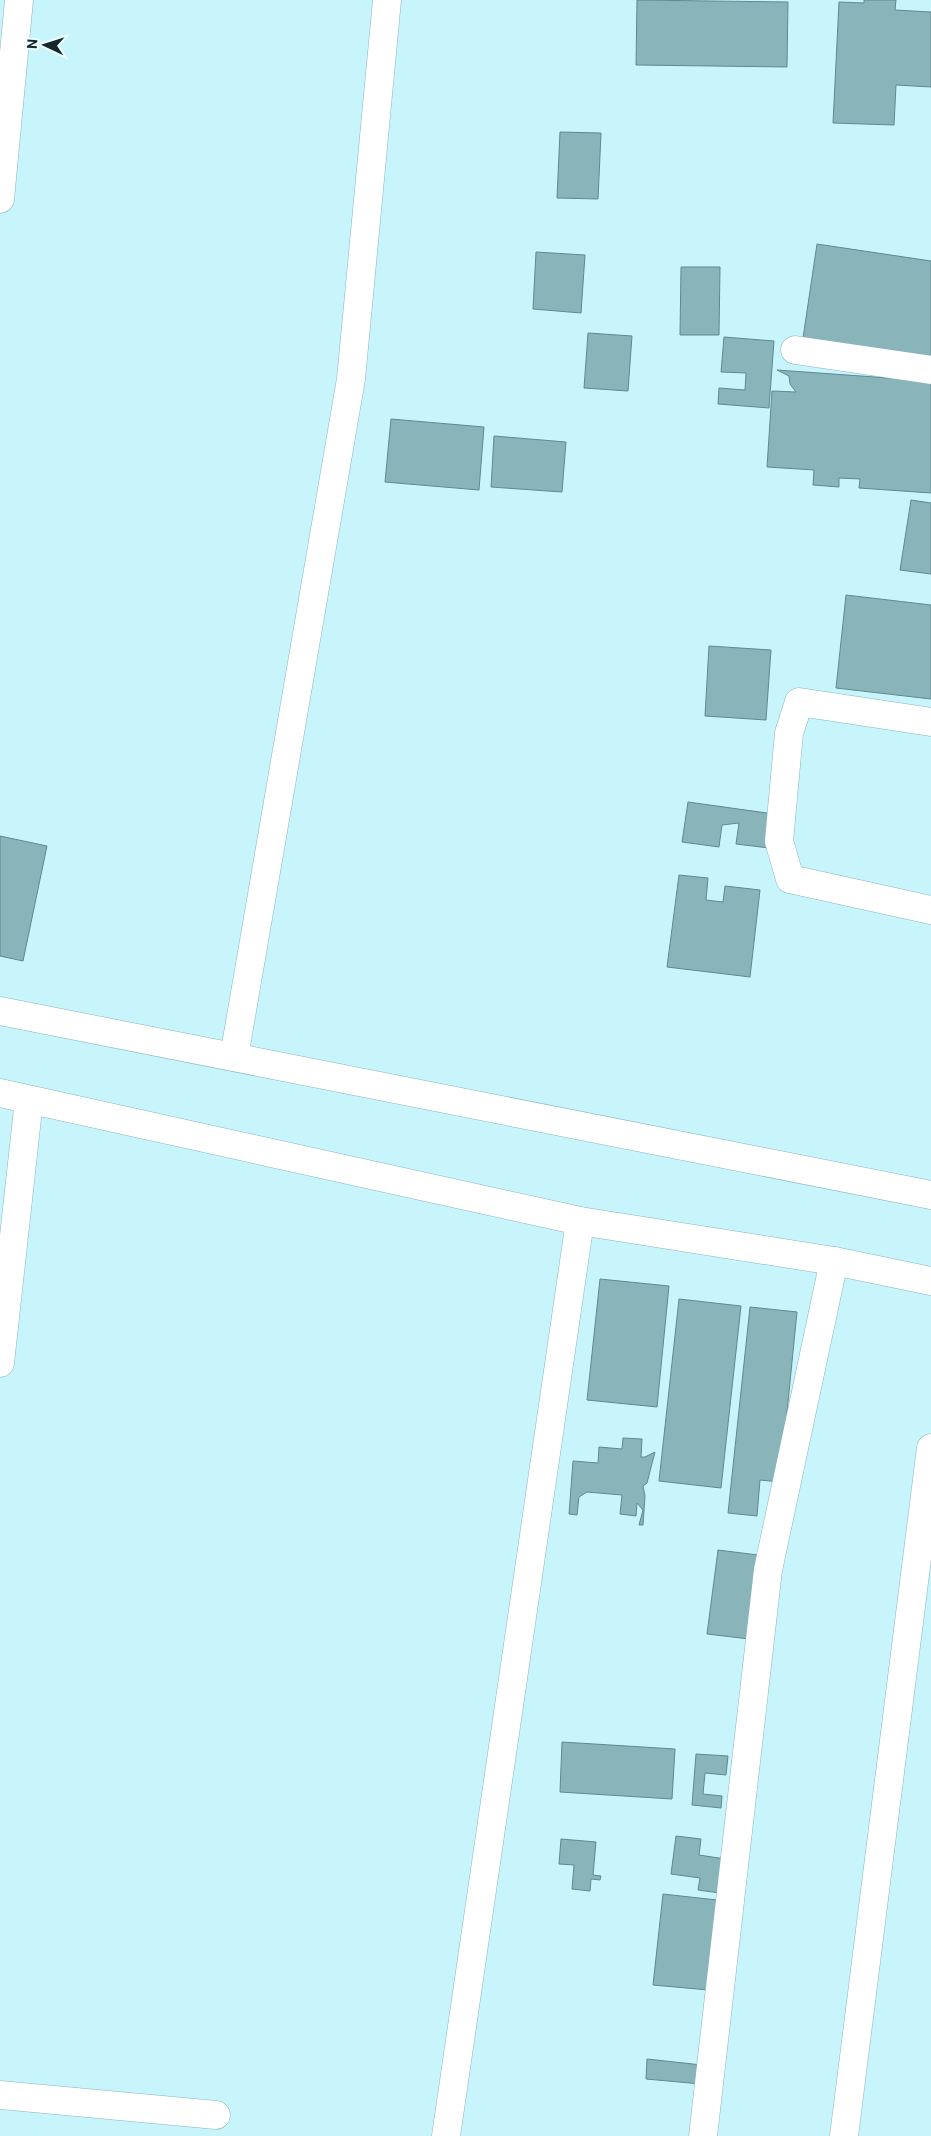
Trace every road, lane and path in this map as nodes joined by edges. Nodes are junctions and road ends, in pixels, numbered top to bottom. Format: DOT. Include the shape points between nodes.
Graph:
graph roads {
  1 [pos="19,0"];
  2 [pos="387,0"];
  3 [pos="0,199"];
  4 [pos="795,350"];
  5 [pos="931,370"];
  6 [pos="931,722"];
  7 [pos="931,910"];
  8 [pos="0,1010"];
  9 [pos="234,1057"];
  10 [pos="0,1093"];
  11 [pos="29,1100"];
  12 [pos="931,1195"];
  13 [pos="580,1221"];
  14 [pos="834,1261"];
  15 [pos="931,1280"];
  16 [pos="0,1363"];
  17 [pos="931,1448"];
  18 [pos="0,2095"];
  19 [pos="216,2115"];
  20 [pos="446,2136"];
  21 [pos="703,2136"];
  22 [pos="844,2136"];
  1 -- 3 [label="street"];
  2 -- 9 [label="street" via="351,379"];
  4 -- 5 [label="street"];
  6 -- 7 [label="street" via="799,702 789,733 779,840 790,879"];
  8 -- 9 [label="street"];
  9 -- 12 [label="street"];
  10 -- 11 [label="street"];
  11 -- 13 [label="street"];
  11 -- 16 [label="street"];
  13 -- 14 [label="street"];
  13 -- 20 [label="street"];
  14 -- 15 [label="street"];
  14 -- 21 [label="street" via="768,1570"];
  17 -- 22 [label="street"];
  18 -- 19 [label="street"];
}
